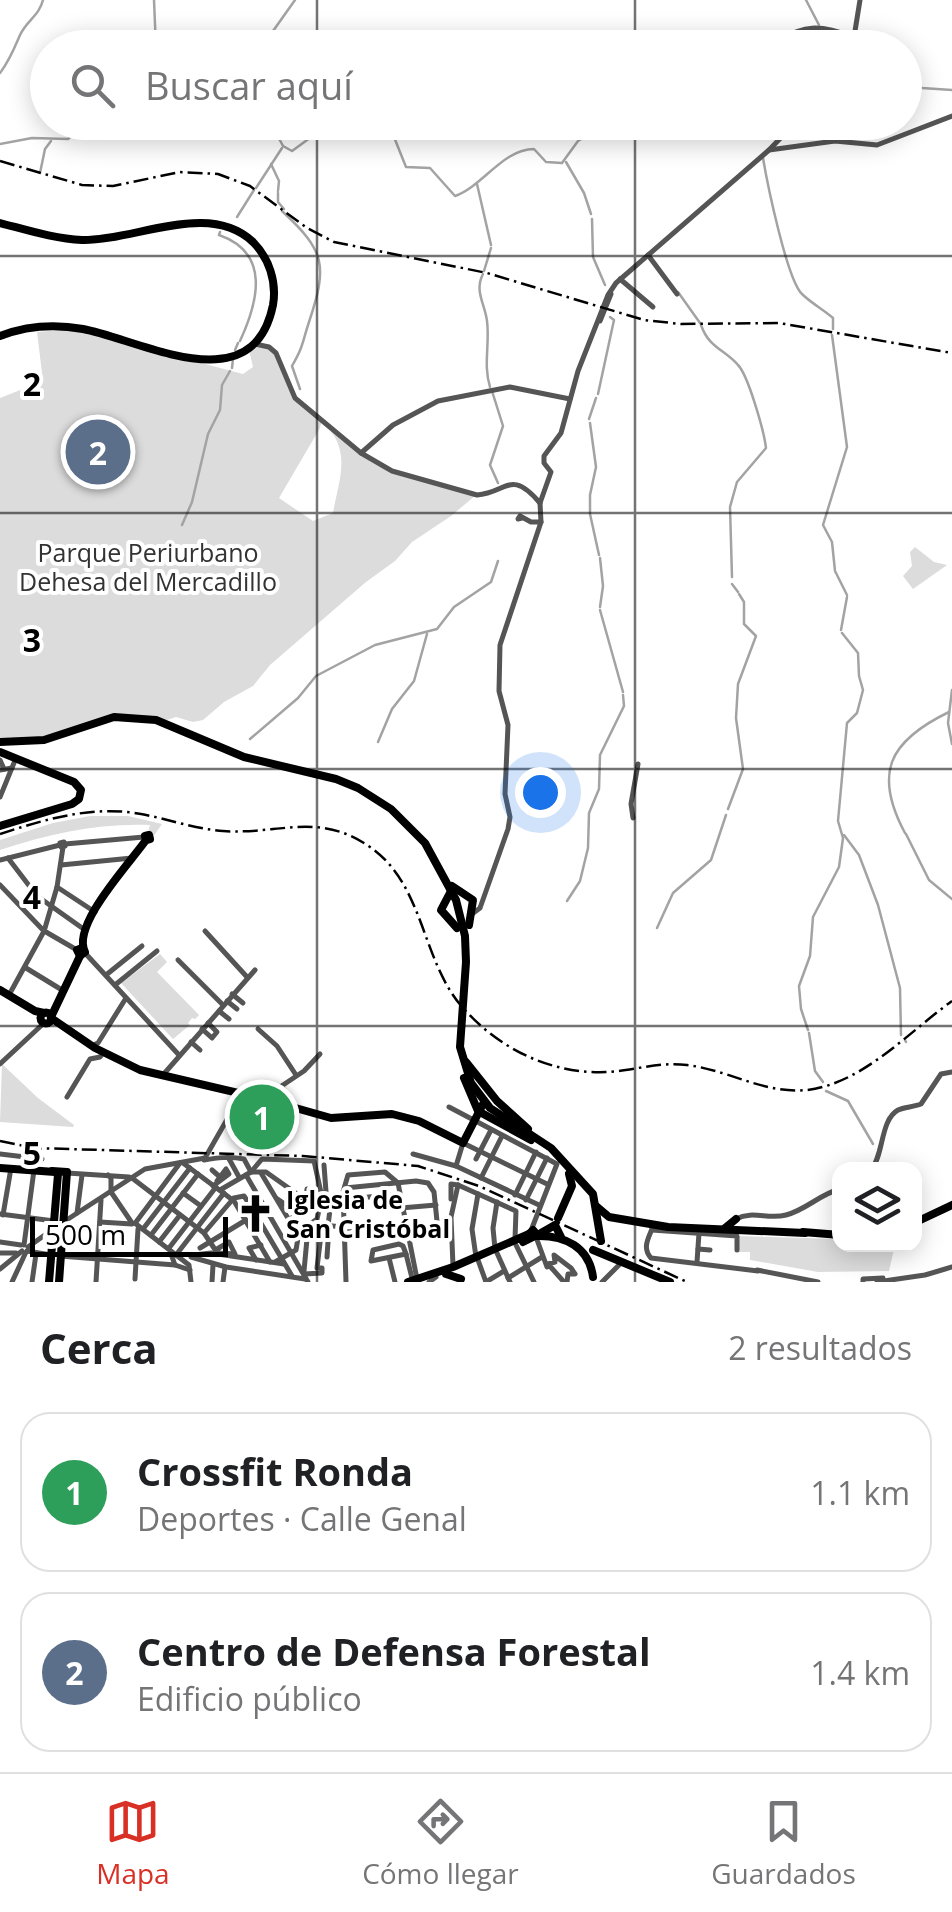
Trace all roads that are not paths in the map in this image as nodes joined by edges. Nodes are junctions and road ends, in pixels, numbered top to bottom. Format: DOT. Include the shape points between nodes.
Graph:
graph roads {
  1 [pos="860,0"];
  2 [pos="796,30"];
  3 [pos="833,30"];
  4 [pos="854,30"];
  5 [pos="952,116"];
  6 [pos="922,127"];
  7 [pos="779,140"];
  8 [pos="888,140"];
  9 [pos="769,150"];
  10 [pos="0,223"];
  11 [pos="648,255"];
  12 [pos="620,279"];
  13 [pos="677,294"];
  14 [pos="652,307"];
  15 [pos="0,336"];
  16 [pos="252,344"];
  17 [pos="572,399"];
  18 [pos="362,453"];
  19 [pos="540,504"];
  20 [pos="522,518"];
  21 [pos="540,522"];
  22 [pos="0,740"];
  23 [pos="0,752"];
  24 [pos="16,758"];
  25 [pos="0,760"];
  26 [pos="638,764"];
  27 [pos="12,768"];
  28 [pos="2,770"];
  29 [pos="0,797"];
  30 [pos="633,818"];
  31 [pos="0,826"];
  32 [pos="145,839"];
  33 [pos="63,845"];
  34 [pos="132,858"];
  35 [pos="4,859"];
  36 [pos="60,866"];
  37 [pos="449,883"];
  38 [pos="0,885"];
  39 [pos="57,887"];
  40 [pos="465,895"];
  41 [pos="444,903"];
  42 [pos="457,906"];
  43 [pos="51,908"];
  44 [pos="94,912"];
  45 [pos="464,925"];
  46 [pos="44,930"];
  47 [pos="87,930"];
  48 [pos="205,931"];
  49 [pos="142,946"];
  50 [pos="157,951"];
  51 [pos="81,952"];
  52 [pos="178,960"];
  53 [pos="26,968"];
  54 [pos="255,970"];
  55 [pos="106,975"];
  56 [pos="247,977"];
  57 [pos="115,985"];
  58 [pos="4,992"];
  59 [pos="66,992"];
  60 [pos="126,998"];
  61 [pos="225,1003"];
  62 [pos="242,1003"];
  63 [pos="237,1009"];
  64 [pos="45,1018"];
  65 [pos="229,1019"];
  66 [pos="208,1023"];
  67 [pos="258,1028"];
  68 [pos="202,1029"];
  69 [pos="191,1042"];
  70 [pos="96,1047"];
  71 [pos="200,1050"];
  72 [pos="320,1054"];
  73 [pos="179,1055"];
  74 [pos="90,1059"];
  75 [pos="1,1063"];
  76 [pos="952,1072"];
  77 [pos="296,1075"];
  78 [pos="162,1076"];
  79 [pos="278,1094"];
  80 [pos="241,1096"];
  81 [pos="67,1097"];
  82 [pos="484,1103"];
  83 [pos="450,1108"];
  84 [pos="472,1120"];
  85 [pos="491,1130"];
  86 [pos="502,1136"];
  87 [pos="463,1143"];
  88 [pos="544,1147"];
  89 [pos="480,1152"];
  90 [pos="536,1152"];
  91 [pos="0,1154"];
  92 [pos="413,1154"];
  93 [pos="492,1157"];
  94 [pos="38,1158"];
  95 [pos="228,1158"];
  96 [pos="476,1159"];
  97 [pos="199,1160"];
  98 [pos="876,1162"];
  99 [pos="184,1165"];
  100 [pos="324,1165"];
  101 [pos="456,1166"];
  102 [pos="0,1168"];
  103 [pos="11,1168"];
  104 [pos="34,1170"];
  105 [pos="212,1170"];
  106 [pos="262,1172"];
  107 [pos="61,1173"];
  108 [pos="82,1173"];
  109 [pos="198,1174"];
  110 [pos="525,1174"];
  111 [pos="246,1175"];
  112 [pos="112,1176"];
  113 [pos="132,1178"];
  114 [pos="481,1178"];
  115 [pos="536,1179"];
  116 [pos="398,1183"];
  117 [pos="458,1185"];
  118 [pos="548,1185"];
  119 [pos="218,1186"];
  120 [pos="345,1188"];
  121 [pos="587,1189"];
  122 [pos="114,1190"];
  123 [pos="307,1190"];
  124 [pos="434,1192"];
  125 [pos="450,1192"];
  126 [pos="184,1193"];
  127 [pos="321,1193"];
  128 [pos="832,1193"];
  129 [pos="399,1194"];
  130 [pos="478,1194"];
  131 [pos="570,1194"];
  132 [pos="515,1195"];
  133 [pos="155,1196"];
  134 [pos="101,1198"];
  135 [pos="233,1199"];
  136 [pos="343,1200"];
  137 [pos="526,1200"];
  138 [pos="331,1201"];
  139 [pos="164,1202"];
  140 [pos="319,1202"];
  141 [pos="498,1202"];
  142 [pos="306,1204"];
  143 [pos="952,1204"];
  144 [pos="436,1205"];
  145 [pos="538,1205"];
  146 [pos="201,1206"];
  147 [pos="596,1206"];
  148 [pos="172,1208"];
  149 [pos="402,1208"];
  150 [pos="452,1209"];
  151 [pos="2,1214"];
  152 [pos="77,1214"];
  153 [pos="180,1215"];
  154 [pos="27,1218"];
  155 [pos="614,1218"];
  156 [pos="922,1219"];
  157 [pos="246,1220"];
  158 [pos="54,1221"];
  159 [pos="65,1221"];
  160 [pos="100,1222"];
  161 [pos="189,1222"];
  162 [pos="557,1222"];
  163 [pos="309,1224"];
  164 [pos="732,1224"];
  165 [pos="136,1225"];
  166 [pos="664,1226"];
  167 [pos="451,1227"];
  168 [pos="653,1227"];
  169 [pos="197,1228"];
  170 [pos="327,1228"];
  171 [pos="405,1228"];
  172 [pos="343,1230"];
  173 [pos="712,1230"];
  174 [pos="438,1231"];
  175 [pos="750,1231"];
  176 [pos="49,1232"];
  177 [pos="226,1232"];
  178 [pos="204,1233"];
  179 [pos="533,1233"];
  180 [pos="699,1233"];
  181 [pos="832,1234"];
  182 [pos="150,1235"];
  183 [pos="407,1237"];
  184 [pos="561,1237"];
  185 [pos="0,1242"];
  186 [pos="159,1242"];
  187 [pos="210,1242"];
  188 [pos="272,1242"];
  189 [pos="516,1243"];
  190 [pos="594,1244"];
  191 [pos="261,1245"];
  192 [pos="24,1249"];
  193 [pos="168,1249"];
  194 [pos="698,1249"];
  195 [pos="710,1250"];
  196 [pos="737,1250"];
  197 [pos="496,1251"];
  198 [pos="0,1252"];
  199 [pos="291,1253"];
  200 [pos="36,1254"];
  201 [pos="218,1254"];
  202 [pos="406,1254"];
  203 [pos="56,1256"];
  204 [pos="174,1256"];
  205 [pos="328,1256"];
  206 [pos="191,1258"];
  207 [pos="240,1258"];
  208 [pos="389,1258"];
  209 [pos="542,1258"];
  210 [pos="97,1259"];
  211 [pos="477,1259"];
  212 [pos="256,1260"];
  213 [pos="613,1260"];
  214 [pos="135,1262"];
  215 [pos="278,1262"];
  216 [pos="698,1262"];
  217 [pos="213,1264"];
  218 [pos="175,1265"];
  219 [pos="225,1267"];
  220 [pos="952,1267"];
  221 [pos="525,1268"];
  222 [pos="0,1269"];
  223 [pos="238,1270"];
  224 [pos="504,1270"];
  225 [pos="454,1272"];
  226 [pos="925,1275"];
  227 [pos="305,1276"];
  228 [pos="554,1276"];
  229 [pos="593,1277"];
  230 [pos="292,1278"];
  231 [pos="135,1279"];
  232 [pos="422,1280"];
  233 [pos="509,1280"];
  234 [pos="12,1282"];
  235 [pos="32,1282"];
  236 [pos="49,1282"];
  237 [pos="59,1282"];
  238 [pos="96,1282"];
  239 [pos="191,1282"];
  240 [pos="212,1282"];
  241 [pos="224,1282"];
  242 [pos="346,1282"];
  243 [pos="395,1282"];
  244 [pos="486,1282"];
  245 [pos="534,1282"];
  246 [pos="548,1282"];
  247 [pos="564,1282"];
  248 [pos="602,1282"];
  249 [pos="670,1282"];
  250 [pos="818,1282"];
  251 [pos="863,1282"];
  252 [pos="877,1282"];
  1 -- 4 [label="street"];
  2 -- 3 [label="street"];
  5 -- 6 [label="street"];
  7 -- 9 [label="street"];
  8 -- 9 [label="street"];
  9 -- 11 [label="street"];
  10 -- 16 [label="main road" via="82,240 198,224 234,230 260,250 273,279 270,316"];
  11 -- 12 [label="street"];
  11 -- 13 [label="street"];
  12 -- 14 [label="street"];
  12 -- 17 [label="street" via="593,332"];
  15 -- 16 [label="main road" via="36,327 78,328 205,362"];
  16 -- 18 [label="street" via="272,349 296,398"];
  17 -- 18 [label="street" via="504,388 438,401 393,425"];
  17 -- 19 [label="street" via="557,441 544,456 551,472"];
  18 -- 19 [label="street" via="392,472 477,495 515,484"];
  19 -- 21 [label="street"];
  20 -- 21 [label="street"];
  21 -- 45 [label="street" via="500,645 508,829 480,908"];
  22 -- 37 [label="main road" via="52,738 114,717 156,720 244,756 358,788 406,822"];
  23 -- 24 [label="main road"];
  24 -- 27 [label="street"];
  24 -- 31 [label="main road" via="74,782 81,792 72,804"];
  25 -- 28 [label="street"];
  26 -- 30 [label="street"];
  27 -- 28 [label="street"];
  27 -- 29 [label="street"];
  32 -- 33 [label="street"];
  32 -- 34 [label="main road"];
  33 -- 35 [label="street"];
  33 -- 36 [label="street"];
  34 -- 36 [label="street"];
  34 -- 44 [label="main road"];
  35 -- 43 [label="street"];
  36 -- 39 [label="street"];
  37 -- 40 [label="main road"];
  37 -- 41 [label="main road"];
  37 -- 42 [label="main road"];
  38 -- 46 [label="street"];
  39 -- 43 [label="street"];
  39 -- 44 [label="street"];
  40 -- 42 [label="main road"];
  40 -- 45 [label="main road" via="474,903"];
  41 -- 42 [label="main road"];
  41 -- 45 [label="main road" via="441,910"];
  42 -- 82 [label="main road" via="466,948 461,1054"];
  43 -- 46 [label="street"];
  43 -- 47 [label="street"];
  44 -- 47 [label="main road"];
  46 -- 51 [label="street"];
  46 -- 53 [label="street"];
  47 -- 51 [label="main road"];
  48 -- 56 [label="street"];
  49 -- 55 [label="street"];
  50 -- 57 [label="street"];
  51 -- 55 [label="street"];
  51 -- 59 [label="main road"];
  52 -- 61 [label="street"];
  53 -- 58 [label="street"];
  53 -- 59 [label="street"];
  54 -- 56 [label="street"];
  55 -- 57 [label="street"];
  56 -- 61 [label="street"];
  57 -- 60 [label="street"];
  58 -- 64 [label="main road"];
  59 -- 64 [label="main road"];
  60 -- 70 [label="street"];
  60 -- 73 [label="street"];
  61 -- 62 [label="street"];
  61 -- 63 [label="street"];
  61 -- 65 [label="street"];
  61 -- 66 [label="street"];
  64 -- 70 [label="main road"];
  64 -- 75 [label="street"];
  66 -- 68 [label="street"];
  66 -- 68 [label="street" via="218,1032 212,1038"];
  67 -- 77 [label="street"];
  68 -- 69 [label="street"];
  69 -- 71 [label="street"];
  69 -- 73 [label="street"];
  70 -- 74 [label="street"];
  70 -- 74 [label="street" via="100,1057"];
  70 -- 78 [label="main road"];
  72 -- 77 [label="street"];
  73 -- 78 [label="street"];
  74 -- 81 [label="street"];
  76 -- 98 [label="street" via="941,1074 922,1104 890,1117"];
  77 -- 79 [label="street"];
  78 -- 80 [label="main road"];
  79 -- 80 [label="main road"];
  79 -- 87 [label="main road" via="289,1105 331,1118 392,1114 419,1121"];
  80 -- 97 [label="street"];
  82 -- 84 [label="main road"];
  82 -- 88 [label="main road"];
  83 -- 84 [label="street"];
  84 -- 85 [label="street"];
  84 -- 87 [label="main road"];
  85 -- 86 [label="street"];
  85 -- 89 [label="street"];
  86 -- 90 [label="street"];
  86 -- 93 [label="street"];
  87 -- 89 [label="street"];
  87 -- 101 [label="street"];
  88 -- 90 [label="street"];
  88 -- 115 [label="street"];
  88 -- 118 [label="street" via="557,1164"];
  88 -- 121 [label="main road"];
  88 -- 131 [label="main road" via="570,1174"];
  89 -- 93 [label="street"];
  89 -- 96 [label="street"];
  90 -- 110 [label="street"];
  91 -- 94 [label="street"];
  92 -- 101 [label="street"];
  93 -- 110 [label="street"];
  93 -- 114 [label="street"];
  95 -- 97 [label="street"];
  95 -- 111 [label="street"];
  95 -- 111 [label="street" via="244,1159"];
  97 -- 99 [label="street"];
  99 -- 109 [label="street"];
  99 -- 113 [label="street" via="145,1169"];
  99 -- 133 [label="street"];
  99 -- 139 [label="street"];
  100 -- 127 [label="street"];
  101 -- 114 [label="street"];
  102 -- 103 [label="main road"];
  103 -- 104 [label="main road"];
  103 -- 151 [label="street"];
  104 -- 107 [label="main road"];
  104 -- 154 [label="street"];
  105 -- 119 [label="street"];
  106 -- 111 [label="street"];
  106 -- 142 [label="street"];
  106 -- 142 [label="street" via="289,1220"];
  107 -- 108 [label="street"];
  107 -- 158 [label="main road"];
  107 -- 203 [label="main road"];
  108 -- 112 [label="street"];
  108 -- 152 [label="street"];
  109 -- 119 [label="street"];
  109 -- 126 [label="street"];
  110 -- 115 [label="street"];
  110 -- 132 [label="street"];
  111 -- 119 [label="street"];
  111 -- 127 [label="street" via="262,1160 314,1162"];
  111 -- 199 [label="street"];
  112 -- 113 [label="street"];
  112 -- 122 [label="street"];
  113 -- 122 [label="street"];
  113 -- 133 [label="street"];
  114 -- 132 [label="street"];
  115 -- 118 [label="street"];
  115 -- 137 [label="street"];
  116 -- 120 [label="street"];
  116 -- 120 [label="street" via="385,1172 348,1175"];
  116 -- 124 [label="street" via="425,1182"];
  116 -- 129 [label="street"];
  117 -- 125 [label="street" via="451,1184"];
  117 -- 130 [label="street"];
  117 -- 150 [label="street"];
  118 -- 145 [label="street"];
  119 -- 135 [label="street"];
  119 -- 146 [label="street"];
  119 -- 169 [label="street"];
  120 -- 136 [label="street"];
  121 -- 131 [label="main road"];
  121 -- 147 [label="main road"];
  122 -- 134 [label="street"];
  122 -- 165 [label="street"];
  123 -- 142 [label="street"];
  124 -- 125 [label="street"];
  124 -- 144 [label="street"];
  125 -- 150 [label="street"];
  126 -- 146 [label="street"];
  126 -- 148 [label="street"];
  127 -- 140 [label="street"];
  128 -- 164 [label="street" via="790,1214 754,1213"];
  129 -- 136 [label="street"];
  129 -- 149 [label="street"];
  130 -- 141 [label="street"];
  130 -- 211 [label="street" via="472,1229"];
  131 -- 162 [label="main road"];
  132 -- 137 [label="street"];
  133 -- 139 [label="street"];
  133 -- 165 [label="street"];
  134 -- 152 [label="street"];
  134 -- 160 [label="street"];
  135 -- 157 [label="street"];
  135 -- 157 [label="street" via="245,1197 252,1209"];
  135 -- 178 [label="street"];
  136 -- 138 [label="street"];
  136 -- 172 [label="street"];
  137 -- 145 [label="street"];
  138 -- 140 [label="street"];
  138 -- 170 [label="street"];
  139 -- 148 [label="street"];
  139 -- 165 [label="street"];
  140 -- 163 [label="street"];
  141 -- 189 [label="street" via="516,1211"];
  141 -- 197 [label="street"];
  143 -- 156 [label="main road"];
  144 -- 149 [label="street"];
  144 -- 174 [label="street"];
  145 -- 179 [label="street"];
  146 -- 161 [label="street"];
  147 -- 155 [label="main road"];
  147 -- 190 [label="main road"];
  148 -- 153 [label="street"];
  148 -- 182 [label="street"];
  149 -- 171 [label="street"];
  150 -- 167 [label="street"];
  151 -- 154 [label="street"];
  152 -- 159 [label="street"];
  153 -- 161 [label="street"];
  153 -- 186 [label="street"];
  154 -- 158 [label="street"];
  154 -- 192 [label="street"];
  155 -- 168 [label="main road"];
  155 -- 190 [label="main road"];
  157 -- 177 [label="street"];
  157 -- 188 [label="street" via="259,1220"];
  157 -- 191 [label="street"];
  158 -- 203 [label="main road"];
  160 -- 165 [label="street"];
  160 -- 210 [label="street"];
  161 -- 169 [label="street"];
  161 -- 193 [label="street"];
  162 -- 179 [label="main road"];
  162 -- 184 [label="main road"];
  163 -- 170 [label="street"];
  163 -- 199 [label="street" via="298,1232"];
  163 -- 227 [label="street"];
  164 -- 166 [label="main road"];
  164 -- 173 [label="main road"];
  164 -- 175 [label="main road"];
  165 -- 182 [label="street"];
  165 -- 204 [label="street"];
  165 -- 214 [label="street"];
  166 -- 168 [label="main road"];
  166 -- 173 [label="main road"];
  167 -- 174 [label="street"];
  167 -- 225 [label="street"];
  168 -- 180 [label="street"];
  168 -- 216 [label="street" via="648,1257"];
  169 -- 178 [label="street"];
  169 -- 204 [label="street"];
  170 -- 172 [label="street"];
  170 -- 205 [label="street"];
  170 -- 227 [label="street" via="317,1268 322,1273"];
  171 -- 172 [label="street"];
  171 -- 183 [label="street"];
  172 -- 242 [label="street"];
  173 -- 175 [label="main road"];
  174 -- 183 [label="street"];
  175 -- 181 [label="main road"];
  176 -- 192 [label="street"];
  177 -- 187 [label="street"];
  177 -- 207 [label="street"];
  178 -- 187 [label="street"];
  179 -- 184 [label="main road"];
  179 -- 189 [label="main road"];
  179 -- 209 [label="street"];
  180 -- 194 [label="street"];
  180 -- 196 [label="street" via="737,1236"];
  182 -- 186 [label="street"];
  183 -- 232 [label="street"];
  184 -- 190 [label="main road"];
  185 -- 192 [label="street"];
  186 -- 193 [label="street"];
  187 -- 201 [label="street"];
  187 -- 206 [label="street"];
  188 -- 191 [label="street"];
  188 -- 215 [label="street"];
  189 -- 197 [label="main road"];
  189 -- 221 [label="street"];
  190 -- 213 [label="main road"];
  190 -- 229 [label="main road"];
  191 -- 212 [label="street" via="249,1248"];
  191 -- 215 [label="street"];
  192 -- 198 [label="street"];
  192 -- 200 [label="street"];
  192 -- 222 [label="street"];
  192 -- 234 [label="street"];
  193 -- 204 [label="street"];
  194 -- 195 [label="street"];
  194 -- 216 [label="street"];
  197 -- 211 [label="main road"];
  197 -- 224 [label="street"];
  199 -- 215 [label="street"];
  199 -- 227 [label="street"];
  200 -- 203 [label="street"];
  200 -- 235 [label="street"];
  201 -- 206 [label="street"];
  201 -- 207 [label="street"];
  202 -- 208 [label="street"];
  202 -- 208 [label="street" via="398,1244 370,1255 373,1262"];
  202 -- 232 [label="street" via="412,1278"];
  203 -- 210 [label="street"];
  203 -- 236 [label="main road"];
  203 -- 237 [label="main road"];
  204 -- 206 [label="street"];
  204 -- 218 [label="street"];
  206 -- 217 [label="street"];
  206 -- 218 [label="street"];
  206 -- 239 [label="street"];
  207 -- 212 [label="street"];
  207 -- 223 [label="street"];
  208 -- 243 [label="street"];
  209 -- 221 [label="street"];
  209 -- 228 [label="street"];
  210 -- 214 [label="street"];
  210 -- 238 [label="street"];
  211 -- 225 [label="main road"];
  211 -- 244 [label="street"];
  212 -- 215 [label="street"];
  213 -- 229 [label="main road" via="597,1260"];
  213 -- 248 [label="street"];
  213 -- 249 [label="main road"];
  214 -- 218 [label="street"];
  214 -- 231 [label="street"];
  215 -- 230 [label="street"];
  216 -- 250 [label="street"];
  217 -- 219 [label="street"];
  217 -- 240 [label="street"];
  219 -- 223 [label="street"];
  219 -- 241 [label="street"];
  220 -- 226 [label="street"];
  221 -- 233 [label="street"];
  221 -- 245 [label="street"];
  223 -- 230 [label="street"];
  224 -- 233 [label="street"];
  224 -- 244 [label="street"];
  225 -- 232 [label="main road"];
  225 -- 232 [label="main road"];
  226 -- 251 [label="street"];
  226 -- 252 [label="street"];
  227 -- 230 [label="street"];
  228 -- 246 [label="street"];
  228 -- 247 [label="street"];
  247 -- 247 [label="street" via="574,1274 554,1255 548,1264"];
}
